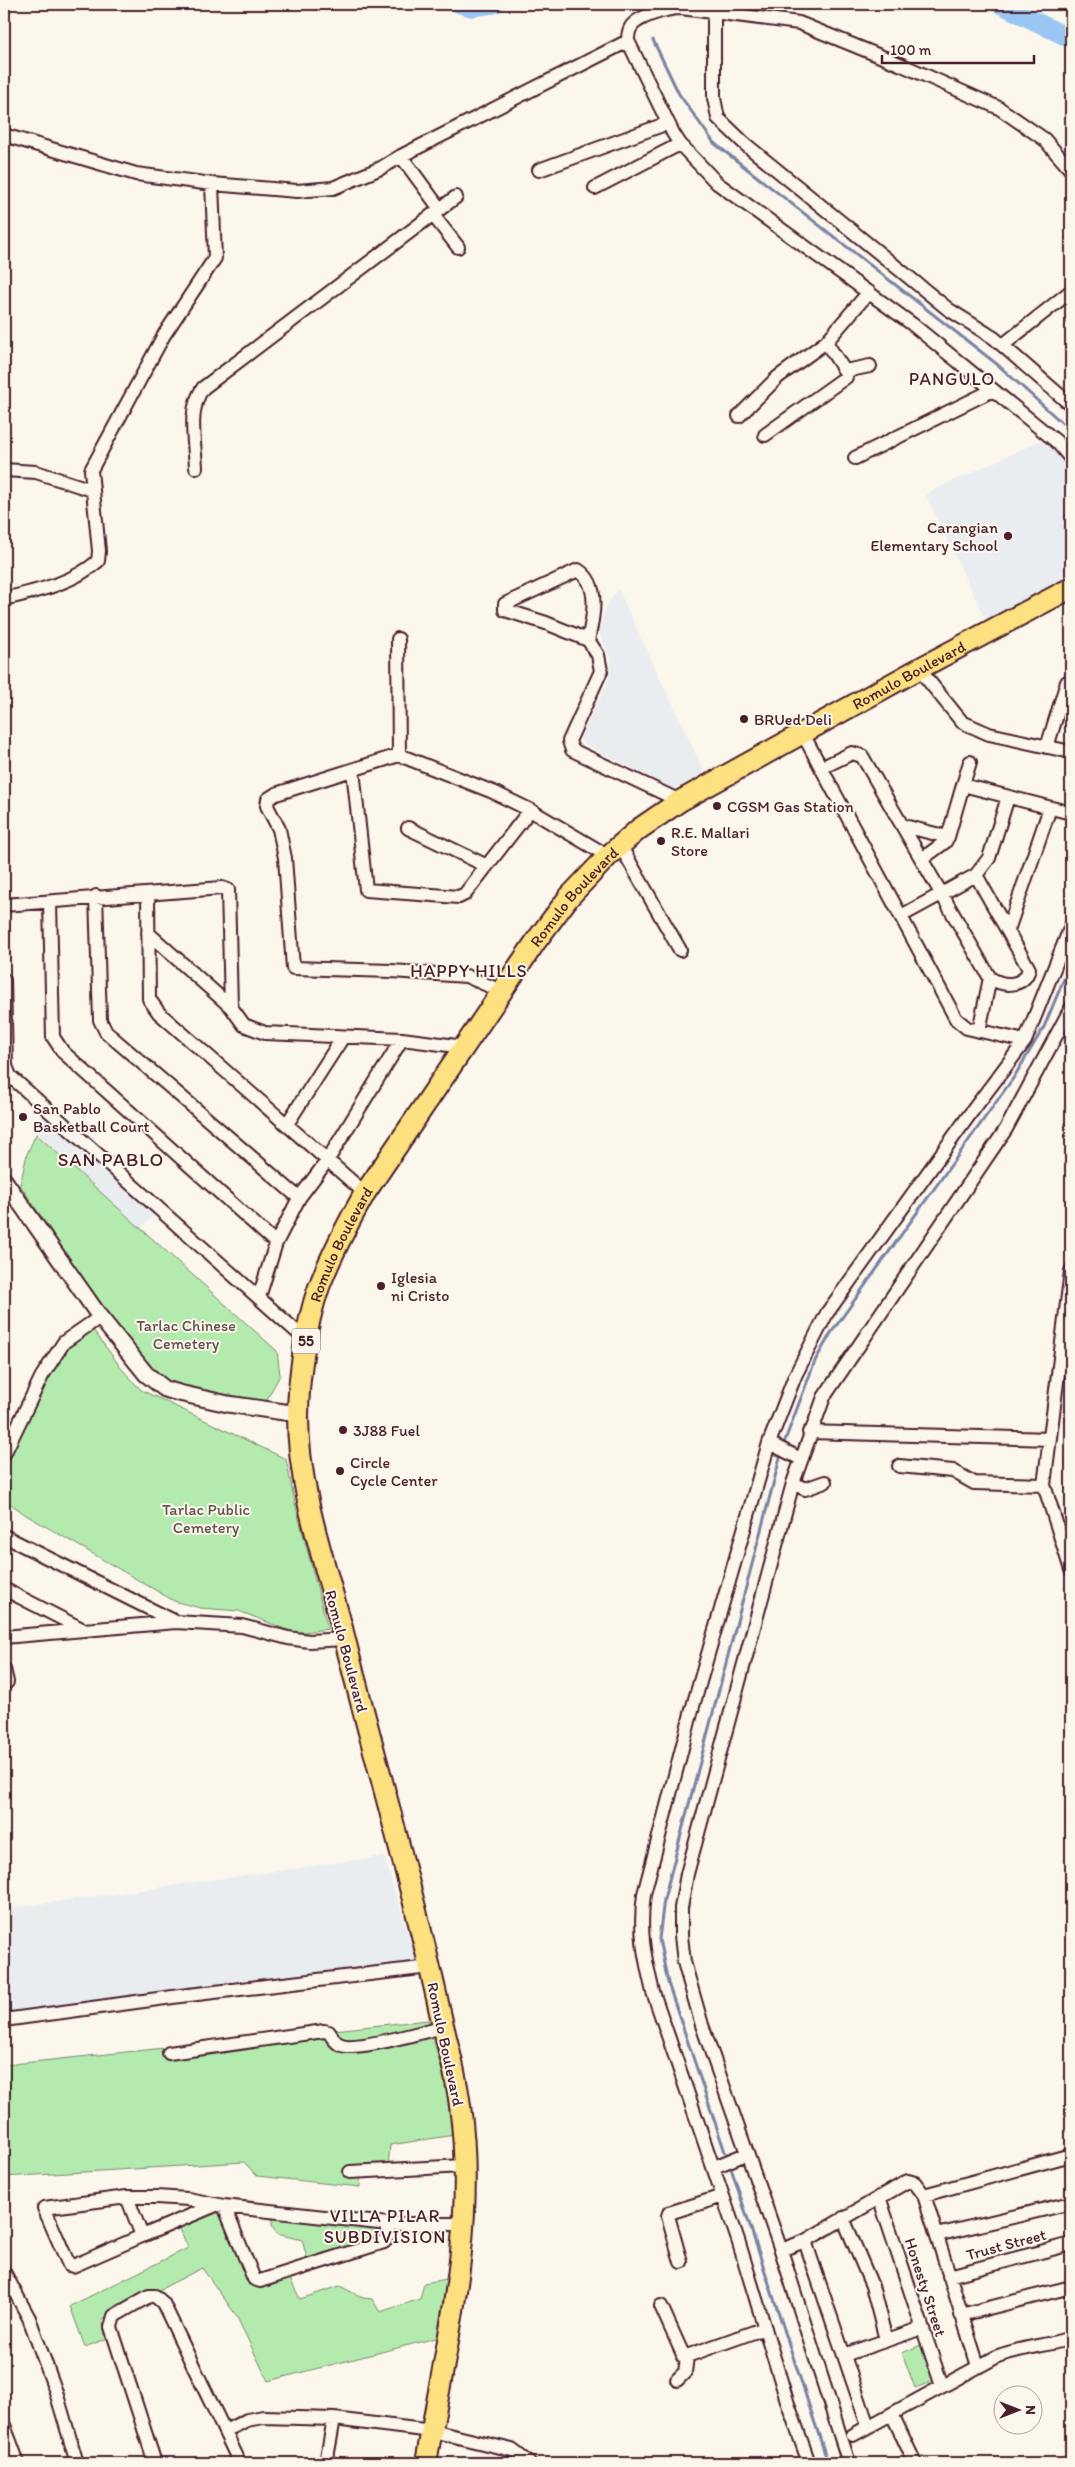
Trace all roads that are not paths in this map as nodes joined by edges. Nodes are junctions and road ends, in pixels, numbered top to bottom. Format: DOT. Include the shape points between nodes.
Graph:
graph roads {
  1 [pos="714,13"];
  2 [pos="628,42"];
  3 [pos="668,123"];
  4 [pos="4,134"];
  5 [pos="680,144"];
  6 [pos="401,156"];
  7 [pos="539,170"];
  8 [pos="1071,170"];
  9 [pos="212,184"];
  10 [pos="595,188"];
  11 [pos="456,197"];
  12 [pos="436,212"];
  13 [pos="458,247"];
  14 [pos="1071,291"];
  15 [pos="869,292"];
  16 [pos="826,342"];
  17 [pos="1002,345"];
  18 [pos="870,366"];
  19 [pos="845,371"];
  20 [pos="993,390"];
  21 [pos="1070,402"];
  22 [pos="740,416"];
  23 [pos="765,435"];
  24 [pos="855,458"];
  25 [pos="1071,459"];
  26 [pos="196,468"];
  27 [pos="4,470"];
  28 [pos="92,490"];
  29 [pos="1071,588"];
  30 [pos="4,599"];
  31 [pos="398,640"];
  32 [pos="588,640"];
  33 [pos="919,669"];
  34 [pos="1067,682"];
  35 [pos="803,734"];
  36 [pos="1047,747"];
  37 [pos="1071,752"];
  38 [pos="399,755"];
  39 [pos="970,762"];
  40 [pos="821,768"];
  41 [pos="353,770"];
  42 [pos="963,785"];
  43 [pos="1008,797"];
  44 [pos="680,801"];
  45 [pos="1050,808"];
  46 [pos="530,810"];
  47 [pos="1071,813"];
  48 [pos="904,826"];
  49 [pos="408,828"];
  50 [pos="948,837"];
  51 [pos="614,850"];
  52 [pos="922,859"];
  53 [pos="487,866"];
  54 [pos="976,875"];
  55 [pos="148,894"];
  56 [pos="942,895"];
  57 [pos="96,896"];
  58 [pos="50,902"];
  59 [pos="4,905"];
  60 [pos="901,916"];
  61 [pos="1071,926"];
  62 [pos="1008,930"];
  63 [pos="148,933"];
  64 [pos="680,950"];
  65 [pos="990,978"];
  66 [pos="4,980"];
  67 [pos="502,991"];
  68 [pos="231,1007"];
  69 [pos="1071,1008"];
  70 [pos="979,1031"];
  71 [pos="343,1037"];
  72 [pos="402,1039"];
  73 [pos="1025,1041"];
  74 [pos="464,1047"];
  75 [pos="287,1124"];
  76 [pos="327,1161"];
  77 [pos="4,1180"];
  78 [pos="365,1193"];
  79 [pos="299,1198"];
  80 [pos="276,1243"];
  81 [pos="1071,1271"];
  82 [pos="259,1297"];
  83 [pos="100,1317"];
  84 [pos="306,1340"];
  85 [pos="298,1414"];
  86 [pos="809,1432"];
  87 [pos="1050,1439"];
  88 [pos="769,1443"];
  89 [pos="4,1454"];
  90 [pos="801,1459"];
  91 [pos="899,1466"];
  92 [pos="825,1482"];
  93 [pos="793,1483"];
  94 [pos="1044,1484"];
  95 [pos="4,1536"];
  96 [pos="1071,1570"];
  97 [pos="4,1590"];
  98 [pos="176,1622"];
  99 [pos="82,1629"];
  100 [pos="4,1637"];
  101 [pos="344,1638"];
  102 [pos="4,1669"];
  103 [pos="8,1682"];
  104 [pos="430,1967"];
  105 [pos="4,2020"];
  106 [pos="443,2027"];
  107 [pos="169,2053"];
  108 [pos="746,2154"];
  109 [pos="1071,2155"];
  110 [pos="464,2166"];
  111 [pos="714,2166"];
  112 [pos="350,2172"];
  113 [pos="924,2195"];
  114 [pos="723,2196"];
  115 [pos="127,2197"];
  116 [pos="879,2197"];
  117 [pos="1071,2203"];
  118 [pos="220,2205"];
  119 [pos="843,2218"];
  120 [pos="388,2224"];
  121 [pos="465,2224"];
  122 [pos="937,2235"];
  123 [pos="142,2236"];
  124 [pos="805,2241"];
  125 [pos="1071,2244"];
  126 [pos="780,2250"];
  127 [pos="681,2262"];
  128 [pos="4,2272"];
  129 [pos="950,2276"];
  130 [pos="1071,2286"];
  131 [pos="661,2306"];
  132 [pos="961,2315"];
  133 [pos="765,2328"];
  134 [pos="922,2328"];
  135 [pos="1071,2338"];
  136 [pos="886,2340"];
  137 [pos="844,2356"];
  138 [pos="687,2357"];
  139 [pos="978,2366"];
  140 [pos="677,2380"];
  141 [pos="942,2386"];
  142 [pos="892,2414"];
  143 [pos="334,2418"];
  144 [pos="4,2425"];
  145 [pos="868,2426"];
  146 [pos="224,2431"];
  147 [pos="432,2431"];
  148 [pos="853,2435"];
  149 [pos="18,2463"];
  150 [pos="77,2463"];
  151 [pos="155,2463"];
  152 [pos="238,2463"];
  153 [pos="326,2463"];
  154 [pos="426,2463"];
  155 [pos="529,2463"];
  156 [pos="809,2463"];
  157 [pos="849,2463"];
  158 [pos="915,2463"];
  1 -- 2 [label="street" via="669,8 638,20 630,28"];
  1 -- 8 [label="street" via="800,24 964,92 999,108 1036,134"];
  1 -- 17 [label="street" via="714,98 718,118 744,144 948,308"];
  2 -- 3 [label="street"];
  2 -- 6 [label="street"];
  3 -- 5 [label="street"];
  3 -- 7 [label="street"];
  4 -- 9 [label="street" via="136,174"];
  5 -- 10 [label="street"];
  5 -- 15 [label="street" via="716,183"];
  6 -- 9 [label="street" via="333,188 297,191"];
  6 -- 12 [label="street"];
  9 -- 28 [label="street" via="215,258 164,335 91,470"];
  11 -- 12 [label="street"];
  12 -- 13 [label="street"];
  12 -- 26 [label="street" via="203,388 195,400 193,415"];
  14 -- 17 [label="street"];
  15 -- 16 [label="street"];
  15 -- 20 [label="street"];
  16 -- 19 [label="street"];
  16 -- 22 [label="street" via="778,377"];
  17 -- 21 [label="street"];
  18 -- 19 [label="street"];
  19 -- 23 [label="street" via="846,377"];
  20 -- 24 [label="street"];
  20 -- 25 [label="street" via="1057,442"];
  27 -- 28 [label="street" via="36,472"];
  28 -- 30 [label="street" via="98,561 86,571 48,588"];
  29 -- 33 [label="highway, Romulo Boulevard / 55"];
  31 -- 38 [label="street"];
  32 -- 32 [label="street" via="595,612 594,598 578,570 505,604 505,610"];
  32 -- 44 [label="street" via="598,655 601,671 569,746"];
  33 -- 35 [label="highway, Romulo Boulevard / 55"];
  33 -- 36 [label="street" via="962,722 988,734"];
  34 -- 36 [label="street"];
  35 -- 40 [label="street"];
  35 -- 44 [label="highway, Romulo Boulevard / 55"];
  36 -- 37 [label="street"];
  38 -- 41 [label="street"];
  38 -- 46 [label="street"];
  39 -- 42 [label="street"];
  40 -- 48 [label="street" via="852,753 862,756"];
  40 -- 60 [label="street"];
  41 -- 53 [label="street" via="366,890 459,897"];
  41 -- 67 [label="street" via="268,799 267,806 280,829 285,858 293,968 466,976"];
  42 -- 43 [label="street"];
  42 -- 50 [label="street"];
  43 -- 45 [label="street"];
  43 -- 54 [label="street" via="989,858"];
  44 -- 51 [label="highway, Romulo Boulevard / 55"];
  45 -- 47 [label="street"];
  45 -- 62 [label="street"];
  46 -- 51 [label="street"];
  46 -- 53 [label="street"];
  48 -- 50 [label="street"];
  48 -- 52 [label="street"];
  49 -- 53 [label="street"];
  50 -- 52 [label="street"];
  51 -- 64 [label="street"];
  51 -- 67 [label="highway, Romulo Boulevard / 55" via="569,896"];
  52 -- 56 [label="street"];
  54 -- 56 [label="street"];
  54 -- 62 [label="street"];
  55 -- 57 [label="street"];
  55 -- 63 [label="street"];
  55 -- 68 [label="street" via="228,890"];
  56 -- 60 [label="street"];
  56 -- 65 [label="street"];
  57 -- 58 [label="street"];
  57 -- 79 [label="street" via="100,1020 106,1032"];
  58 -- 59 [label="street"];
  58 -- 80 [label="street" via="53,1037 63,1052"];
  60 -- 70 [label="street" via="956,1019 967,1028"];
  61 -- 73 [label="street"];
  62 -- 65 [label="street" via="1028,969 1026,976 1020,982 1007,985"];
  63 -- 68 [label="street"];
  63 -- 75 [label="street" via="149,999 159,1013"];
  65 -- 70 [label="street"];
  66 -- 82 [label="street" via="6,1066 10,1076"];
  67 -- 74 [label="highway, Romulo Boulevard / 55"];
  68 -- 71 [label="street" via="244,1025 265,1033"];
  69 -- 86 [label="street" via="1006,1129 824,1397"];
  70 -- 73 [label="street"];
  71 -- 72 [label="street"];
  71 -- 75 [label="street"];
  72 -- 74 [label="street"];
  72 -- 76 [label="street"];
  73 -- 88 [label="street" via="827,1314 795,1376"];
  74 -- 78 [label="highway, Romulo Boulevard / 55"];
  75 -- 76 [label="street"];
  76 -- 78 [label="street"];
  76 -- 79 [label="street"];
  77 -- 83 [label="street"];
  78 -- 84 [label="highway, Romulo Boulevard / 55" via="319,1287"];
  79 -- 80 [label="street"];
  80 -- 82 [label="street"];
  81 -- 87 [label="street"];
  82 -- 84 [label="street"];
  83 -- 85 [label="street" via="146,1374 165,1389 228,1404"];
  83 -- 89 [label="street" via="64,1342 42,1376"];
  84 -- 85 [label="highway, Romulo Boulevard / 55"];
  85 -- 101 [label="highway, Romulo Boulevard / 55" via="304,1481"];
  86 -- 87 [label="street"];
  86 -- 90 [label="street"];
  87 -- 94 [label="street"];
  88 -- 90 [label="street"];
  88 -- 111 [label="street" via="693,1706 644,1894 640,1924 653,1992"];
  90 -- 93 [label="street"];
  91 -- 94 [label="street" via="953,1471 974,1483"];
  92 -- 93 [label="street" via="805,1489"];
  93 -- 108 [label="street" via="687,1874 681,1908 684,1962"];
  94 -- 96 [label="street"];
  95 -- 98 [label="street"];
  97 -- 99 [label="street"];
  98 -- 99 [label="street"];
  98 -- 101 [label="street" via="242,1626 309,1641"];
  99 -- 100 [label="street"];
  101 -- 104 [label="highway, Romulo Boulevard / 55"];
  102 -- 103 [label="street"];
  104 -- 105 [label="street"];
  104 -- 106 [label="highway, Romulo Boulevard / 55"];
  106 -- 107 [label="street" via="358,2047 340,2046 330,2032 324,2031"];
  106 -- 110 [label="highway, Romulo Boulevard / 55" via="460,2106"];
  108 -- 111 [label="street"];
  108 -- 126 [label="street"];
  109 -- 113 [label="street"];
  110 -- 112 [label="street"];
  110 -- 121 [label="highway, Romulo Boulevard / 55"];
  111 -- 114 [label="street"];
  113 -- 116 [label="street" via="912,2181"];
  113 -- 122 [label="street"];
  114 -- 127 [label="street" via="669,2213"];
  114 -- 133 [label="street"];
  115 -- 118 [label="street" via="188,2199"];
  115 -- 123 [label="street"];
  115 -- 123 [label="street" via="46,2206 43,2211 73,2266"];
  116 -- 119 [label="street"];
  116 -- 134 [label="street, Honesty Street"];
  117 -- 122 [label="street"];
  118 -- 120 [label="street"];
  118 -- 120 [label="street" via="254,2279 260,2281 384,2242 388,2236"];
  118 -- 123 [label="street"];
  119 -- 124 [label="street"];
  119 -- 136 [label="street" via="872,2286"];
  120 -- 121 [label="street"];
  121 -- 147 [label="highway, Romulo Boulevard / 55"];
  122 -- 129 [label="street"];
  124 -- 126 [label="street"];
  124 -- 137 [label="street"];
  125 -- 129 [label="street, Trust Street"];
  126 -- 157 [label="street"];
  128 -- 150 [label="street" via="29,2318"];
  129 -- 132 [label="street"];
  130 -- 132 [label="street"];
  131 -- 138 [label="street" via="682,2356"];
  132 -- 139 [label="street"];
  133 -- 138 [label="street"];
  133 -- 156 [label="street"];
  134 -- 136 [label="street"];
  134 -- 141 [label="street, Honesty Street"];
  135 -- 139 [label="street" via="1019,2348"];
  136 -- 137 [label="street"];
  137 -- 145 [label="street"];
  138 -- 140 [label="street" via="685,2372"];
  139 -- 141 [label="street"];
  141 -- 142 [label="street"];
  142 -- 145 [label="street"];
  142 -- 158 [label="street"];
  143 -- 146 [label="street" via="263,2417 246,2420"];
  143 -- 147 [label="street"];
  143 -- 153 [label="street"];
  144 -- 149 [label="street"];
  145 -- 148 [label="street"];
  146 -- 151 [label="street" via="163,2303 155,2296 148,2296 114,2316 110,2327"];
  146 -- 152 [label="street"];
  147 -- 154 [label="highway, Romulo Boulevard / 55"];
  147 -- 155 [label="street" via="512,2450"];
}
